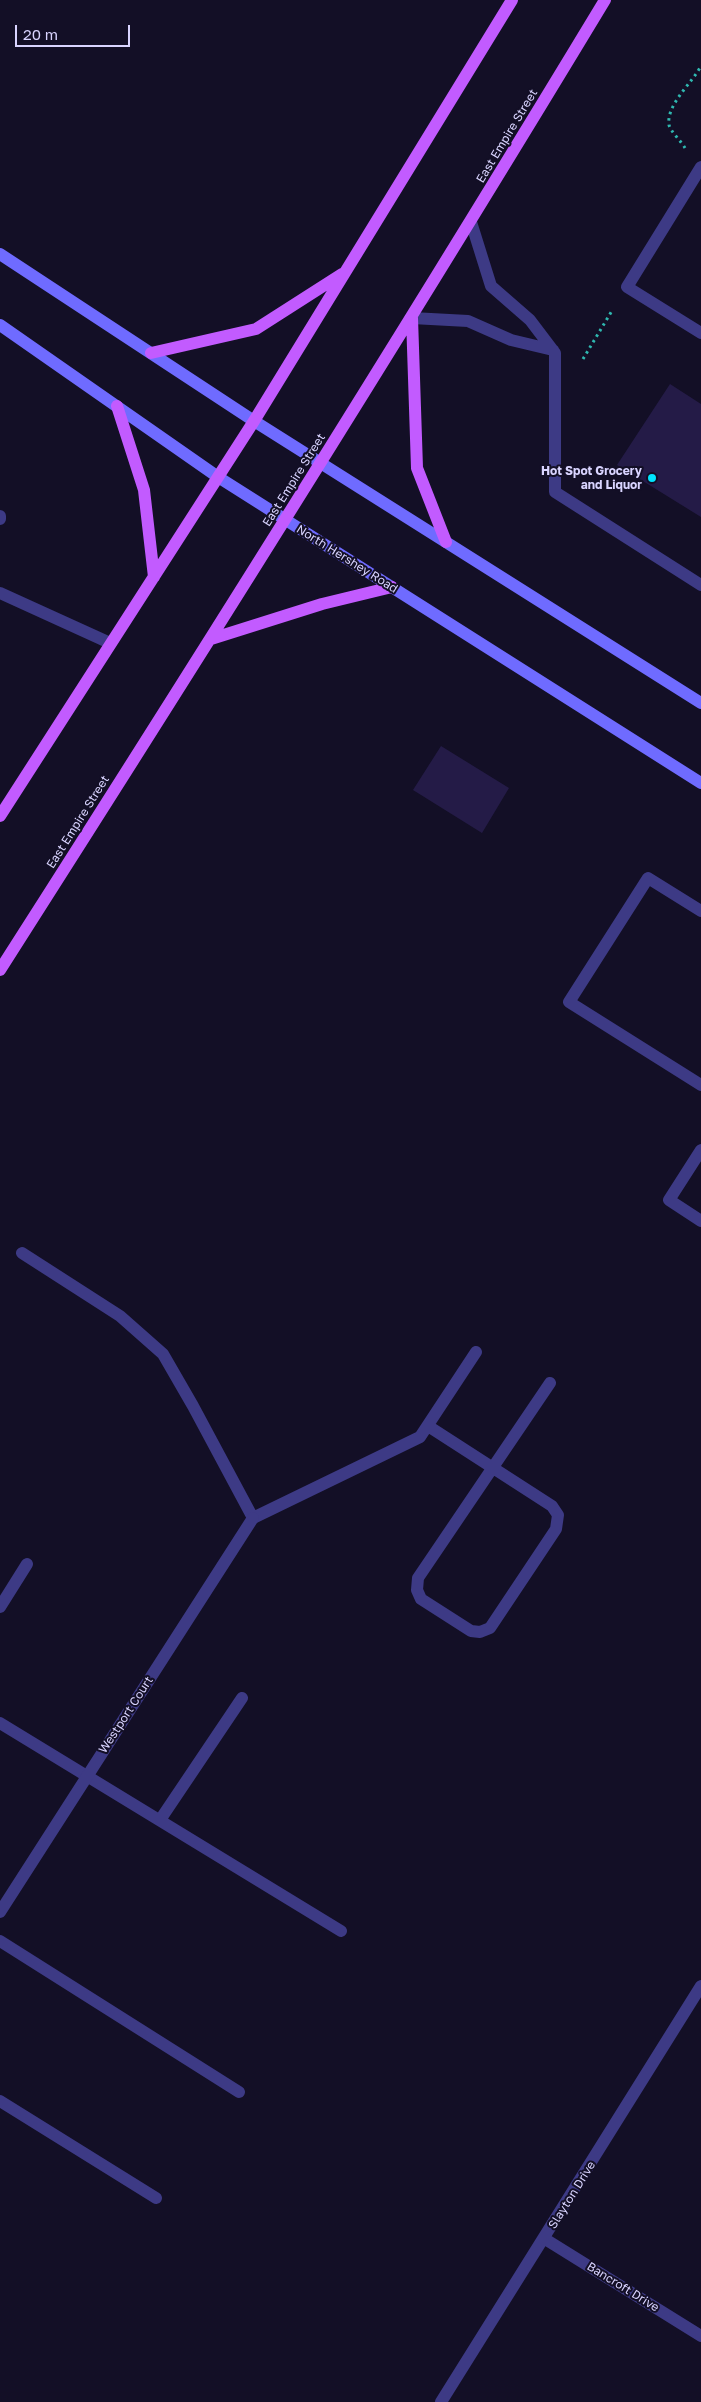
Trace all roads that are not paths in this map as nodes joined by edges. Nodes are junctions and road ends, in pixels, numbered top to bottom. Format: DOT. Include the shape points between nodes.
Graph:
graph roads {
  1 [pos="512,0"];
  2 [pos="605,0"];
  3 [pos="701,168"];
  4 [pos="471,222"];
  5 [pos="0,254"];
  6 [pos="346,271"];
  7 [pos="412,318"];
  8 [pos="0,325"];
  9 [pos="701,333"];
  10 [pos="553,350"];
  11 [pos="151,353"];
  12 [pos="116,406"];
  13 [pos="254,421"];
  14 [pos="321,463"];
  15 [pos="218,477"];
  16 [pos="285,520"];
  17 [pos="446,542"];
  18 [pos="154,577"];
  19 [pos="701,585"];
  20 [pos="392,587"];
  21 [pos="0,593"];
  22 [pos="211,638"];
  23 [pos="110,643"];
  24 [pos="701,703"];
  25 [pos="701,783"];
  26 [pos="0,816"];
  27 [pos="701,911"];
  28 [pos="0,970"];
  29 [pos="701,1085"];
  30 [pos="701,1150"];
  31 [pos="701,1221"];
  32 [pos="22,1253"];
  33 [pos="476,1352"];
  34 [pos="550,1383"];
  35 [pos="428,1426"];
  36 [pos="493,1468"];
  37 [pos="253,1518"];
  38 [pos="26,1564"];
  39 [pos="0,1607"];
  40 [pos="242,1698"];
  41 [pos="0,1723"];
  42 [pos="88,1775"];
  43 [pos="160,1820"];
  44 [pos="0,1912"];
  45 [pos="341,1931"];
  46 [pos="0,1941"];
  47 [pos="701,1986"];
  48 [pos="239,2092"];
  49 [pos="0,2101"];
  50 [pos="156,2198"];
  51 [pos="545,2239"];
  52 [pos="701,2336"];
  53 [pos="441,2402"];
  1 -- 6 [label="main road"];
  2 -- 4 [label="main road, East Empire Street"];
  3 -- 9 [label="street" via="627,288"];
  4 -- 7 [label="main road, East Empire Street"];
  4 -- 10 [label="street" via="491,286 530,320"];
  5 -- 11 [label="main road"];
  6 -- 11 [label="main road" via="256,329"];
  6 -- 13 [label="main road"];
  7 -- 10 [label="street" via="468,321 511,340"];
  7 -- 14 [label="main road, East Empire Street"];
  7 -- 17 [label="main road" via="418,468"];
  8 -- 12 [label="main road, North Hershey Road"];
  10 -- 19 [label="street" via="555,492"];
  11 -- 13 [label="main road"];
  12 -- 15 [label="main road, North Hershey Road"];
  12 -- 18 [label="main road" via="144,490"];
  13 -- 14 [label="main road"];
  13 -- 15 [label="main road"];
  14 -- 16 [label="main road, East Empire Street"];
  14 -- 17 [label="main road"];
  15 -- 16 [label="main road, North Hershey Road"];
  15 -- 18 [label="main road"];
  16 -- 20 [label="main road, North Hershey Road"];
  16 -- 22 [label="main road, East Empire Street"];
  17 -- 24 [label="main road"];
  18 -- 23 [label="main road"];
  20 -- 22 [label="main road" via="322,604"];
  20 -- 25 [label="main road, North Hershey Road"];
  21 -- 23 [label="street"];
  22 -- 28 [label="main road, East Empire Street"];
  23 -- 26 [label="main road"];
  27 -- 29 [label="street" via="648,878 569,1002"];
  30 -- 31 [label="street" via="669,1200"];
  32 -- 37 [label="street" via="120,1316 163,1354"];
  33 -- 35 [label="street"];
  34 -- 36 [label="street"];
  35 -- 36 [label="street"];
  35 -- 37 [label="street" via="420,1437"];
  36 -- 36 [label="street" via="552,1506 558,1515 556,1529 490,1628 480,1632 471,1631 421,1599 417,1590 418,1578"];
  37 -- 42 [label="street, Westport Court"];
  38 -- 39 [label="street"];
  40 -- 43 [label="street"];
  41 -- 42 [label="street"];
  42 -- 43 [label="street"];
  42 -- 44 [label="street, Westport Court"];
  43 -- 45 [label="street"];
  46 -- 48 [label="street"];
  47 -- 51 [label="street, Slayton Drive"];
  49 -- 50 [label="street"];
  51 -- 52 [label="street, Bancroft Drive"];
  51 -- 53 [label="street, Slayton Drive"];
}
